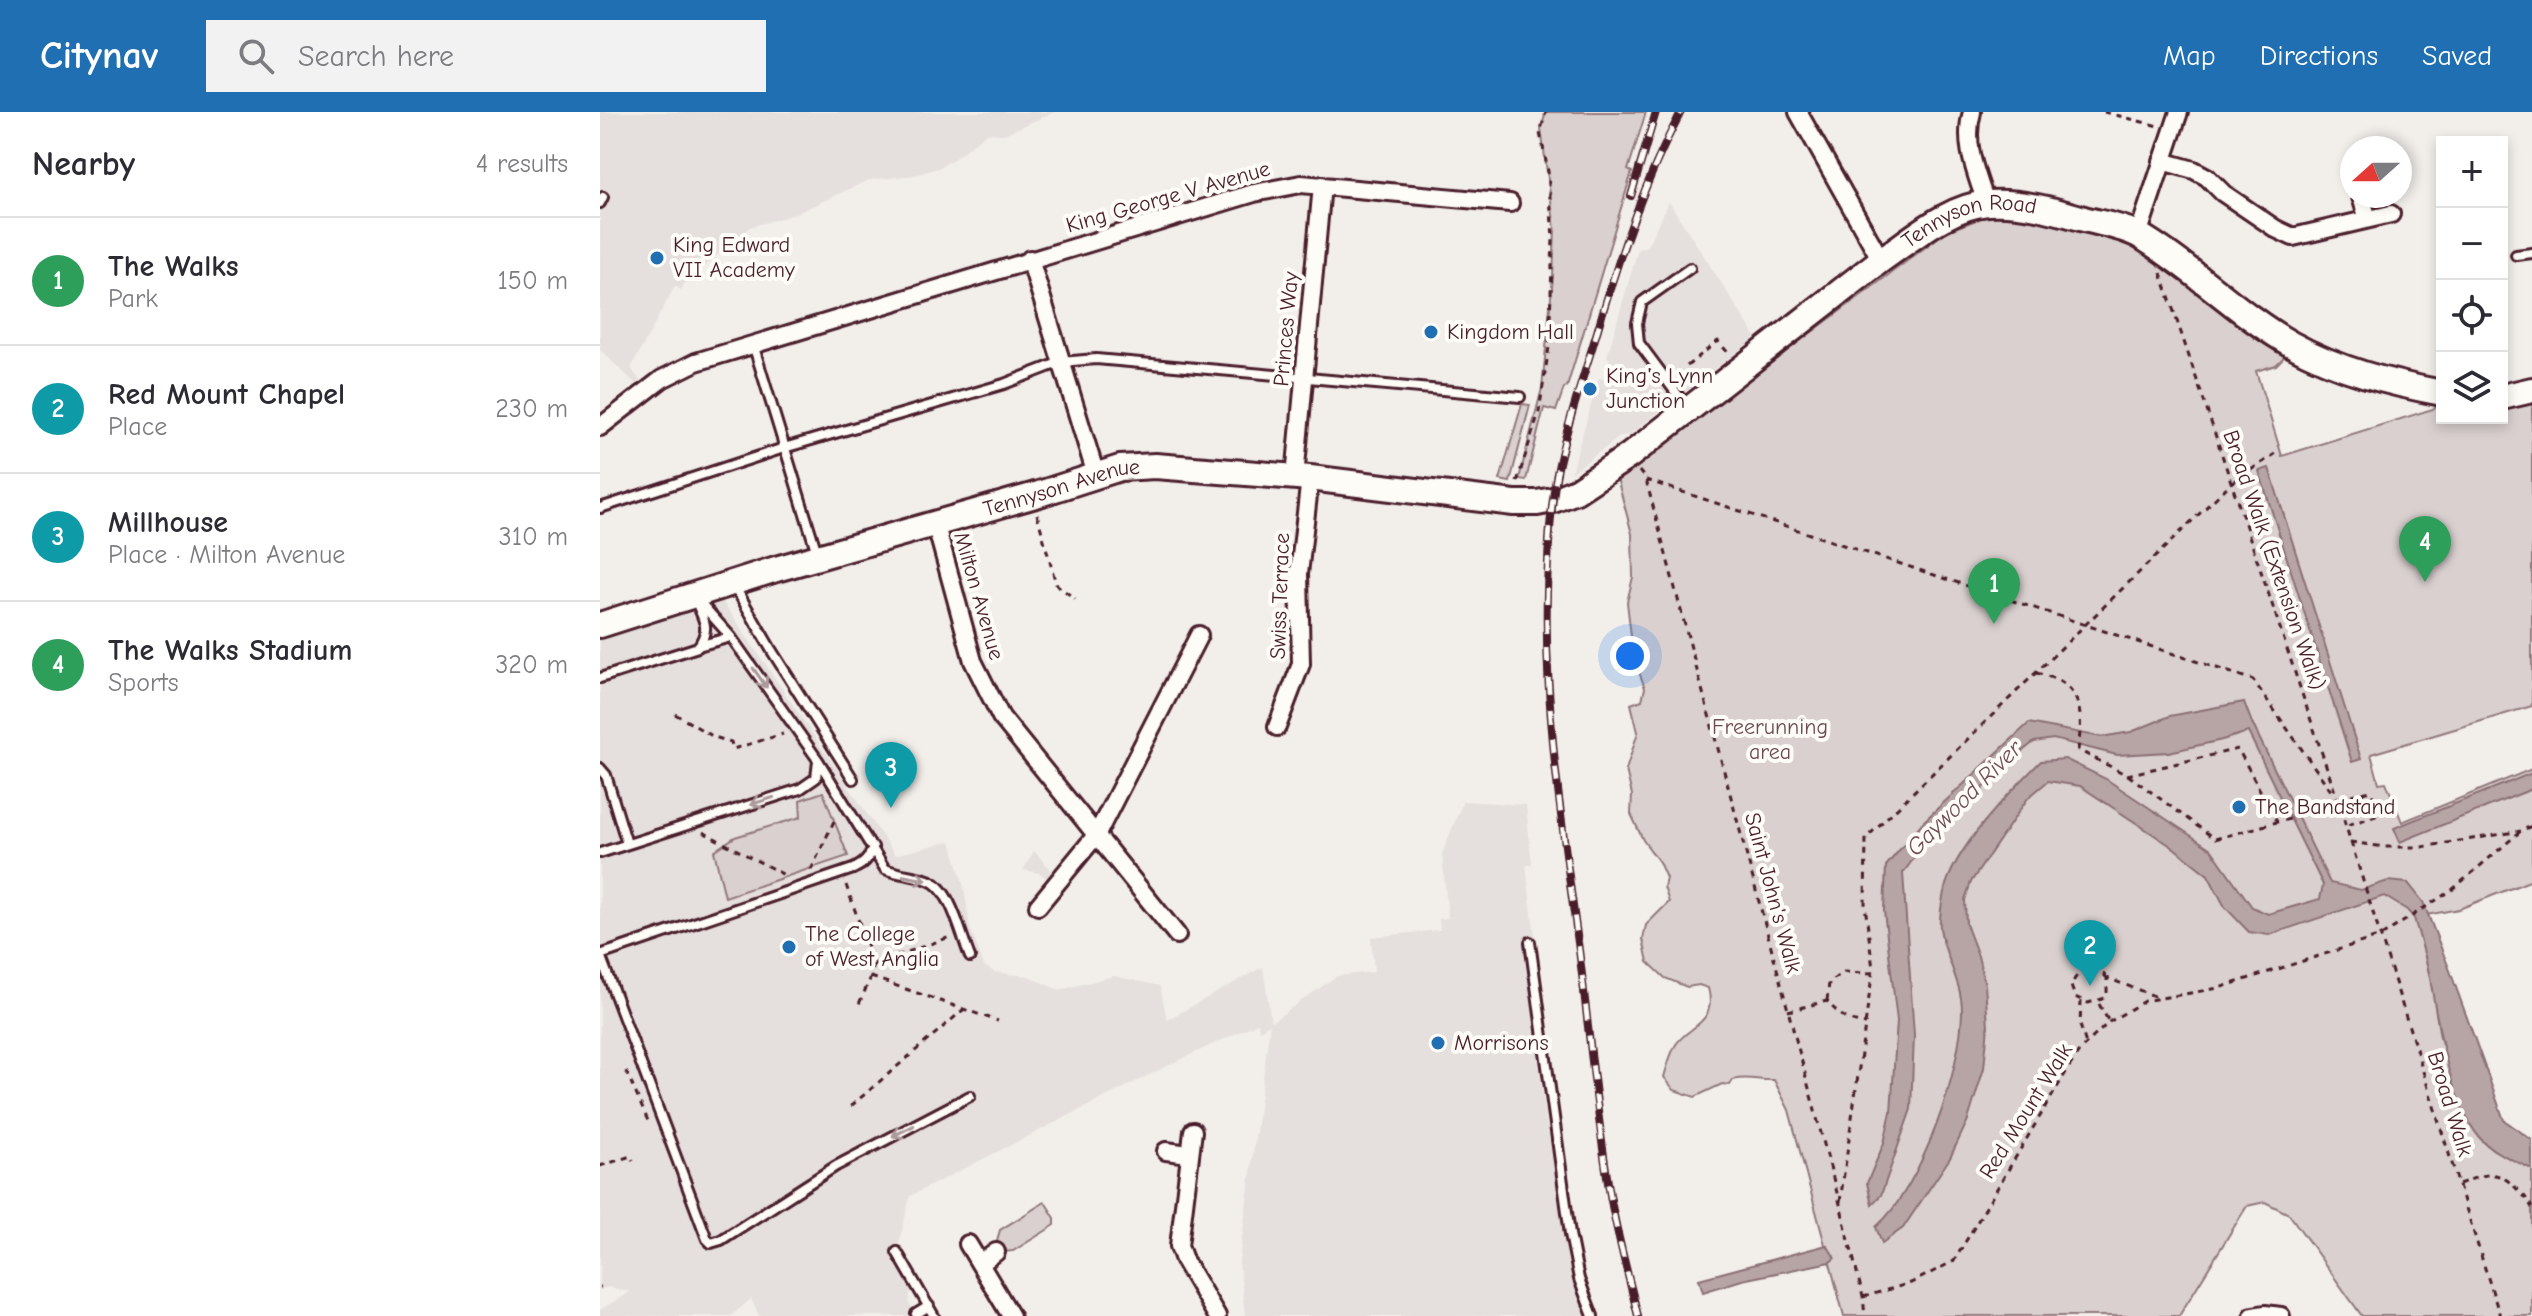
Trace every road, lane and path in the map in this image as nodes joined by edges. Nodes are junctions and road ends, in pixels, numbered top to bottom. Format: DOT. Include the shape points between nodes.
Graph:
graph roads {
  1 [pos="1546,112"];
  2 [pos="1798,112"];
  3 [pos="1959,112"];
  4 [pos="2104,112"];
  5 [pos="2179,112"];
  6 [pos="1970,120"];
  7 [pos="2173,130"];
  8 [pos="2162,161"];
  9 [pos="1322,185"];
  10 [pos="1510,203"];
  11 [pos="1986,203"];
  12 [pos="2364,208"];
  13 [pos="2391,214"];
  14 [pos="2368,219"];
  15 [pos="2138,235"];
  16 [pos="2532,253"];
  17 [pos="2516,255"];
  18 [pos="1030,259"];
  19 [pos="1881,260"];
  20 [pos="1690,268"];
  21 [pos="2161,273"];
  22 [pos="753,344"];
  23 [pos="1061,362"];
  24 [pos="1687,366"];
  25 [pos="1741,370"];
  26 [pos="1304,378"];
  27 [pos="2532,390"];
  28 [pos="2436,392"];
  29 [pos="2508,396"];
  30 [pos="1520,397"];
  31 [pos="1689,410"];
  32 [pos="600,427"];
  33 [pos="784,448"];
  34 [pos="2275,454"];
  35 [pos="1096,475"];
  36 [pos="1302,477"];
  37 [pos="2231,483"];
  38 [pos="1515,490"];
  39 [pos="1032,496"];
  40 [pos="1537,503"];
  41 [pos="600,508"];
  42 [pos="935,522"];
  43 [pos="818,556"];
  44 [pos="732,583"];
  45 [pos="694,595"];
  46 [pos="1075,599"];
  47 [pos="600,625"];
  48 [pos="2085,625"];
  49 [pos="1199,635"];
  50 [pos="731,637"];
  51 [pos="698,647"];
  52 [pos="2036,673"];
  53 [pos="600,678"];
  54 [pos="675,714"];
  55 [pos="1286,720"];
  56 [pos="797,730"];
  57 [pos="818,760"];
  58 [pos="600,768"];
  59 [pos="2127,775"];
  60 [pos="853,779"];
  61 [pos="2337,798"];
  62 [pos="835,819"];
  63 [pos="2277,822"];
  64 [pos="688,824"];
  65 [pos="2345,826"];
  66 [pos="2532,826"];
  67 [pos="2522,830"];
  68 [pos="1097,834"];
  69 [pos="2350,842"];
  70 [pos="627,844"];
  71 [pos="873,847"];
  72 [pos="601,851"];
  73 [pos="842,873"];
  74 [pos="804,886"];
  75 [pos="2369,902"];
  76 [pos="1038,906"];
  77 [pos="960,934"];
  78 [pos="1177,935"];
  79 [pos="2381,936"];
  80 [pos="1530,942"];
  81 [pos="600,955"];
  82 [pos="970,957"];
  83 [pos="874,964"];
  84 [pos="1873,974"];
  85 [pos="871,977"];
  86 [pos="2107,978"];
  87 [pos="2157,997"];
  88 [pos="1827,1001"];
  89 [pos="2081,1001"];
  90 [pos="2098,1001"];
  91 [pos="858,1006"];
  92 [pos="963,1010"];
  93 [pos="1788,1011"];
  94 [pos="998,1021"];
  95 [pos="2109,1022"];
  96 [pos="1866,1024"];
  97 [pos="2086,1044"];
  98 [pos="970,1096"];
  99 [pos="851,1106"];
  100 [pos="1193,1131"];
  101 [pos="1166,1151"];
  102 [pos="1189,1154"];
  103 [pos="633,1161"];
  104 [pos="600,1166"];
  105 [pos="2459,1184"];
  106 [pos="1840,1204"];
  107 [pos="2532,1208"];
  108 [pos="968,1244"];
  109 [pos="897,1252"];
  110 [pos="996,1252"];
  111 [pos="980,1264"];
  112 [pos="1863,1297"];
  113 [pos="929,1306"];
  114 [pos="916,1314"];
  115 [pos="934,1316"];
  116 [pos="1011,1316"];
  117 [pos="1217,1316"];
  118 [pos="1593,1316"];
  119 [pos="1865,1316"];
  120 [pos="2253,1316"];
  121 [pos="2281,1316"];
  122 [pos="2500,1316"];
  1 -- 38 [label="path" via="1540,133 1553,238 1549,347 1539,412"];
  2 -- 19 [label="street"];
  3 -- 6 [label="street"];
  4 -- 7 [label="path"];
  5 -- 7 [label="street"];
  6 -- 11 [label="street" via="1970,156"];
  7 -- 8 [label="street"];
  8 -- 14 [label="street" via="2207,177 2293,237"];
  8 -- 15 [label="street"];
  9 -- 10 [label="street, King George V Avenue"];
  9 -- 18 [label="street, King George V Avenue" via="1254,193"];
  9 -- 26 [label="street, Princes Way"];
  11 -- 15 [label="main road, Tennyson Road" via="2048,208"];
  11 -- 19 [label="main road, Tennyson Road" via="1953,214"];
  12 -- 14 [label="street"];
  13 -- 14 [label="street"];
  15 -- 28 [label="main road, Tennyson Road" via="2292,344 2348,369"];
  16 -- 17 [label="lane"];
  18 -- 22 [label="street, King George V Avenue"];
  18 -- 23 [label="street"];
  19 -- 25 [label="main road, Tennyson Road"];
  20 -- 31 [label="lane" via="1642,302 1637,323 1639,343"];
  21 -- 37 [label="path, Broad Walk (Extension Walk)"];
  22 -- 32 [label="street, King George V Avenue" via="662,379"];
  22 -- 33 [label="lane"];
  23 -- 26 [label="lane" via="1096,359"];
  23 -- 33 [label="lane" via="1004,384"];
  23 -- 35 [label="street"];
  24 -- 25 [label="path" via="1718,341"];
  25 -- 31 [label="main road, Tennyson Road"];
  26 -- 30 [label="lane"];
  26 -- 36 [label="street, Princes Way"];
  27 -- 29 [label="main road"];
  31 -- 40 [label="main road, Tennyson Road" via="1576,491"];
  33 -- 41 [label="lane"];
  33 -- 43 [label="lane"];
  34 -- 37 [label="path"];
  35 -- 36 [label="main road, Tennyson Avenue" via="1155,466"];
  35 -- 39 [label="main road, Tennyson Avenue"];
  36 -- 40 [label="main road, Tennyson Avenue"];
  36 -- 55 [label="street, Swiss Terrace" via="1301,664"];
  37 -- 48 [label="path"];
  37 -- 61 [label="path, Broad Walk (Extension Walk)"];
  39 -- 42 [label="main road, Tennyson Avenue"];
  39 -- 46 [label="path" via="1056,584"];
  42 -- 43 [label="main road, Tennyson Avenue"];
  42 -- 68 [label="street, Milton Avenue" via="973,661 987,692 1016,738"];
  43 -- 44 [label="main road, Tennyson Avenue"];
  44 -- 45 [label="main road, Tennyson Avenue"];
  44 -- 60 [label="lane"];
  45 -- 47 [label="main road, Tennyson Avenue"];
  45 -- 50 [label="lane"];
  45 -- 51 [label="lane" via="705,623"];
  48 -- 52 [label="path"];
  48 -- 61 [label="path" via="2253,680"];
  48 -- 93 [label="path, Saint John's Walk" via="1646,480"];
  49 -- 68 [label="street"];
  50 -- 51 [label="lane"];
  50 -- 56 [label="lane, one-way"];
  51 -- 53 [label="lane"];
  52 -- 59 [label="path" via="2055,677 2080,707 2078,750"];
  52 -- 84 [label="path" via="1866,838 1865,905"];
  54 -- 56 [label="path" via="731,742 733,749"];
  56 -- 57 [label="lane"];
  57 -- 64 [label="lane, one-way" via="816,778 800,789"];
  57 -- 71 [label="lane"];
  58 -- 70 [label="lane"];
  59 -- 63 [label="path" via="2215,839"];
  59 -- 63 [label="path" via="2238,749"];
  61 -- 63 [label="path"];
  61 -- 65 [label="path, Broad Walk (Extension Walk)"];
  61 -- 65 [label="path" via="2371,791 2379,815"];
  62 -- 74 [label="path"];
  64 -- 70 [label="lane"];
  64 -- 74 [label="path"];
  65 -- 69 [label="path, Broad Walk (Extension Walk)"];
  66 -- 67 [label="path"];
  67 -- 69 [label="path" via="2422,847"];
  67 -- 79 [label="path, Red Mount Walk" via="2452,890"];
  68 -- 76 [label="street"];
  68 -- 78 [label="street, Milton Avenue"];
  69 -- 75 [label="path, Broad Walk (Extension Walk)"];
  70 -- 72 [label="lane"];
  71 -- 73 [label="lane" via="864,864"];
  71 -- 77 [label="lane, one-way" via="885,869 939,886"];
  73 -- 74 [label="lane"];
  73 -- 83 [label="path"];
  74 -- 81 [label="lane"];
  75 -- 79 [label="path, Broad Walk"];
  77 -- 82 [label="lane"];
  77 -- 83 [label="path"];
  79 -- 87 [label="path, Red Mount Walk" via="2219,988"];
  79 -- 105 [label="path, Broad Walk"];
  80 -- 118 [label="lane" via="1570,1234"];
  98 -- 81 [label="lane, one-way" via="836,1166 711,1243"];
  83 -- 85 [label="path"];
  84 -- 88 [label="path" via="1843,972 1829,983"];
  84 -- 96 [label="path"];
  85 -- 91 [label="path"];
  85 -- 92 [label="path"];
  86 -- 87 [label="path"];
  86 -- 89 [label="path" via="2093,967 2083,969 2071,986"];
  86 -- 90 [label="path" via="2107,994"];
  87 -- 95 [label="path, Red Mount Walk"];
  88 -- 93 [label="path"];
  88 -- 96 [label="path" via="1850,1022"];
  89 -- 90 [label="path"];
  89 -- 97 [label="path"];
  90 -- 95 [label="path"];
  92 -- 94 [label="path"];
  92 -- 99 [label="path"];
  93 -- 106 [label="path, Saint John's Walk"];
  95 -- 97 [label="path, Red Mount Walk"];
  96 -- 106 [label="path"];
  97 -- 112 [label="path, Red Mount Walk" via="1954,1261 1911,1283"];
  100 -- 102 [label="street"];
  101 -- 102 [label="street"];
  102 -- 117 [label="street" via="1179,1246"];
  103 -- 104 [label="path" via="631,1156"];
  105 -- 107 [label="path" via="2486,1174 2506,1176"];
  105 -- 122 [label="path, Broad Walk"];
  106 -- 112 [label="path, Saint John's Walk"];
  108 -- 111 [label="street"];
  109 -- 113 [label="lane"];
  110 -- 111 [label="street"];
  111 -- 116 [label="street"];
  112 -- 119 [label="path, Saint John's Walk"];
  113 -- 114 [label="lane"];
  113 -- 115 [label="lane"];
  120 -- 121 [label="street"];
}
